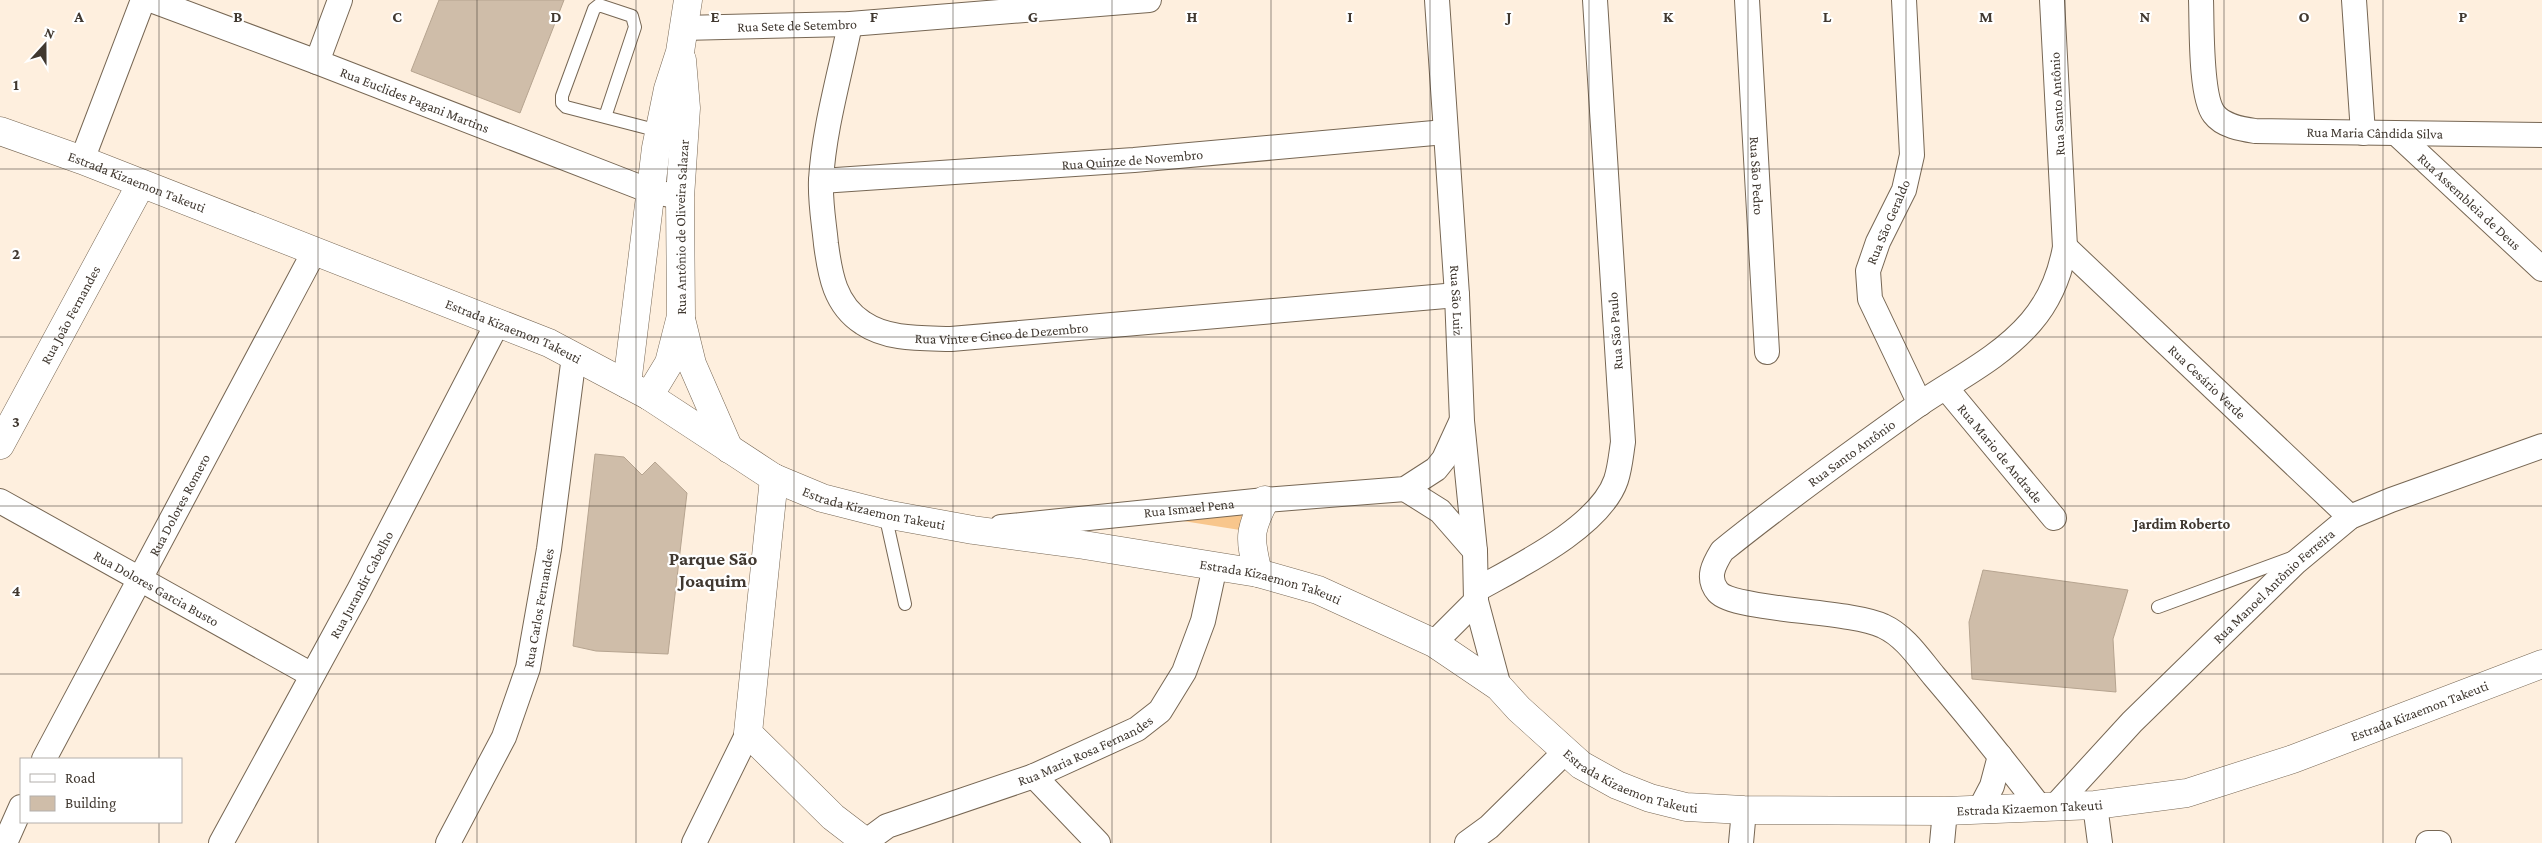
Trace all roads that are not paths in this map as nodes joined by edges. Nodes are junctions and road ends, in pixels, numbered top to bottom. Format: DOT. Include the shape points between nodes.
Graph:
graph roads {
  1 [pos="143,0"];
  2 [pos="151,0"];
  3 [pos="340,0"];
  4 [pos="688,0"];
  5 [pos="1149,0"];
  6 [pos="1438,0"];
  7 [pos="1595,0"];
  8 [pos="1747,0"];
  9 [pos="1904,0"];
  10 [pos="2052,0"];
  11 [pos="2201,0"];
  12 [pos="2354,0"];
  13 [pos="850,24"];
  14 [pos="682,40"];
  15 [pos="317,62"];
  16 [pos="605,117"];
  17 [pos="0,131"];
  18 [pos="659,131"];
  19 [pos="1445,132"];
  20 [pos="2363,134"];
  21 [pos="2398,134"];
  22 [pos="2542,135"];
  23 [pos="82,160"];
  24 [pos="821,181"];
  25 [pos="141,184"];
  26 [pos="650,191"];
  27 [pos="680,197"];
  28 [pos="2065,247"];
  29 [pos="314,252"];
  30 [pos="2542,269"];
  31 [pos="1457,295"];
  32 [pos="681,316"];
  33 [pos="497,324"];
  34 [pos="1767,352"];
  35 [pos="574,356"];
  36 [pos="1946,388"];
  37 [pos="638,390"];
  38 [pos="1920,404"];
  39 [pos="1462,420"];
  40 [pos="0,446"];
  41 [pos="2542,446"];
  42 [pos="729,449"];
  43 [pos="774,478"];
  44 [pos="1405,489"];
  45 [pos="1265,500"];
  46 [pos="0,501"];
  47 [pos="885,514"];
  48 [pos="2350,517"];
  49 [pos="2054,518"];
  50 [pos="972,530"];
  51 [pos="1475,551"];
  52 [pos="2308,552"];
  53 [pos="1215,566"];
  54 [pos="1258,573"];
  55 [pos="140,578"];
  56 [pos="1476,595"];
  57 [pos="906,604"];
  58 [pos="2158,607"];
  59 [pos="1434,643"];
  60 [pos="2542,664"];
  61 [pos="312,675"];
  62 [pos="1499,687"];
  63 [pos="748,733"];
  64 [pos="1565,752"];
  65 [pos="2000,756"];
  66 [pos="45,758"];
  67 [pos="1034,776"];
  68 [pos="2095,805"];
  69 [pos="2047,806"];
  70 [pos="20,809"];
  71 [pos="1980,809"];
  72 [pos="1744,810"];
  73 [pos="1945,811"];
  74 [pos="866,842"];
  75 [pos="5,843"];
  76 [pos="221,843"];
  77 [pos="448,843"];
  78 [pos="694,843"];
  79 [pos="1098,843"];
  80 [pos="1467,843"];
  81 [pos="1741,843"];
  82 [pos="1942,843"];
  83 [pos="2100,843"];
  84 [pos="2428,843"];
  85 [pos="2438,843"];
  1 -- 23 [label="street"];
  2 -- 15 [label="street, Rua Euclides Pagani Martins"];
  3 -- 15 [label="street"];
  4 -- 14 [label="main road, Rua Antônio de Oliveira Salazar"];
  5 -- 13 [label="street, Rua Sete de Setembro"];
  6 -- 19 [label="street, Rua São Luiz"];
  7 -- 56 [label="street, Rua São Paulo" via="1621,460 1616,481 1606,499 1584,522"];
  8 -- 34 [label="street, Rua São Pedro"];
  9 -- 38 [label="street, Rua São Geraldo" via="1912,155 1901,198 1878,242 1868,271 1870,299"];
  10 -- 28 [label="street, Rua Santo Antônio"];
  11 -- 20 [label="street, Rua Maria Cândida Silva" via="2206,94 2214,114 2223,122 2255,132"];
  12 -- 20 [label="street"];
  13 -- 14 [label="street, Rua Sete de Setembro"];
  13 -- 24 [label="street, Rua Vinte e Cinco de Dezembro" via="825,143"];
  14 -- 18 [label="main road, Rua Antônio de Oliveira Salazar"];
  14 -- 27 [label="main road, Rua Antônio de Oliveira Salazar" via="686,108"];
  15 -- 26 [label="street, Rua Euclides Pagani Martins"];
  16 -- 16 [label="lane" via="566,108 562,103 594,9 599,6 632,16 635,27"];
  16 -- 18 [label="lane"];
  17 -- 23 [label="main road, Estrada Kizaemon Takeuti"];
  18 -- 26 [label="main road, Rua Antônio de Oliveira Salazar"];
  19 -- 24 [label="street, Rua Quinze de Novembro" via="1134,160"];
  19 -- 31 [label="street, Rua São Luiz"];
  20 -- 21 [label="street, Rua Maria Cândida Silva"];
  21 -- 22 [label="street, Rua Maria Cândida Silva"];
  21 -- 30 [label="street, Rua Assembleia de Deus"];
  23 -- 25 [label="main road, Estrada Kizaemon Takeuti"];
  24 -- 31 [label="street, Rua Vinte e Cinco de Dezembro" via="830,276 842,305 863,323 884,334 951,339"];
  25 -- 29 [label="main road, Estrada Kizaemon Takeuti"];
  25 -- 40 [label="main road, Rua João Fernandes"];
  26 -- 27 [label="street, Rua Euclides Pagani Martins"];
  26 -- 37 [label="main road, Rua Antônio de Oliveira Salazar"];
  27 -- 32 [label="main road, Rua Antônio de Oliveira Salazar"];
  28 -- 36 [label="street, Rua Santo Antônio" via="2050,295 2031,322 2000,352"];
  28 -- 48 [label="street, Rua Cesário Verde"];
  29 -- 33 [label="main road, Estrada Kizaemon Takeuti"];
  29 -- 55 [label="street, Rua Dolores Romero"];
  31 -- 39 [label="street, Rua São Luiz"];
  32 -- 37 [label="main road, Rua Antônio de Oliveira Salazar" via="669,363"];
  32 -- 42 [label="main road" via="692,364"];
  33 -- 35 [label="main road, Estrada Kizaemon Takeuti"];
  33 -- 61 [label="street, Rua Jurandir Cabelho"];
  35 -- 37 [label="main road, Estrada Kizaemon Takeuti"];
  35 -- 77 [label="street, Rua Carlos Fernandes" via="549,549 528,668 504,737"];
  36 -- 38 [label="street, Rua Santo Antônio"];
  36 -- 49 [label="street, Rua Mario de Andrade"];
  37 -- 42 [label="main road, Estrada Kizaemon Takeuti"];
  38 -- 65 [label="street, Rua Santo Antônio" via="1722,551 1713,566 1712,581 1719,593 1739,602 1862,619 1884,626 1903,639"];
  39 -- 44 [label="street, Rua Ismael Pena" via="1436,469"];
  39 -- 51 [label="street, Rua São Luiz"];
  41 -- 48 [label="street, Rua Manoel Antônio Ferreira"];
  42 -- 43 [label="main road, Estrada Kizaemon Takeuti"];
  43 -- 47 [label="main road, Estrada Kizaemon Takeuti" via="822,498"];
  43 -- 63 [label="main road"];
  44 -- 45 [label="street, Rua Ismael Pena"];
  44 -- 51 [label="street" via="1440,511"];
  45 -- 50 [label="street, Rua Ismael Pena"];
  45 -- 54 [label="main road" via="1255,519 1250,540"];
  46 -- 55 [label="street, Rua Dolores Garcia Busto"];
  47 -- 50 [label="main road, Estrada Kizaemon Takeuti"];
  47 -- 57 [label="lane"];
  48 -- 52 [label="street, Rua Manoel Antônio Ferreira"];
  50 -- 53 [label="main road, Estrada Kizaemon Takeuti" via="1084,544"];
  51 -- 56 [label="street, Rua São Luiz"];
  52 -- 58 [label="lane"];
  52 -- 69 [label="street, Rua Manoel Antônio Ferreira"];
  53 -- 54 [label="main road, Estrada Kizaemon Takeuti"];
  53 -- 67 [label="street, Rua Maria Rosa Fernandes" via="1203,621 1184,672 1160,711 1110,744"];
  54 -- 59 [label="main road, Estrada Kizaemon Takeuti" via="1318,590"];
  55 -- 61 [label="street, Rua Dolores Garcia Busto"];
  55 -- 66 [label="street, Rua Dolores Romero"];
  56 -- 59 [label="street"];
  56 -- 62 [label="street, Rua São Luiz"];
  59 -- 62 [label="main road, Estrada Kizaemon Takeuti"];
  60 -- 68 [label="main road, Estrada Kizaemon Takeuti" via="2294,759 2229,780 2187,793"];
  61 -- 76 [label="street, Rua Jurandir Cabelho"];
  62 -- 64 [label="main road, Estrada Kizaemon Takeuti"];
  63 -- 74 [label="main road" via="833,817"];
  63 -- 78 [label="street"];
  64 -- 72 [label="main road, Estrada Kizaemon Takeuti" via="1617,785 1650,798 1686,807"];
  64 -- 80 [label="street" via="1489,827"];
  65 -- 69 [label="street, Rua Santo Antônio"];
  65 -- 71 [label="street" via="1992,786"];
  67 -- 74 [label="street, Rua Maria Rosa Fernandes" via="887,826"];
  67 -- 79 [label="street"];
  68 -- 69 [label="main road, Estrada Kizaemon Takeuti"];
  68 -- 83 [label="street"];
  69 -- 71 [label="main road, Estrada Kizaemon Takeuti"];
  70 -- 75 [label="street"];
  71 -- 73 [label="main road, Estrada Kizaemon Takeuti"];
  72 -- 73 [label="main road, Estrada Kizaemon Takeuti"];
  72 -- 81 [label="street"];
  73 -- 82 [label="street"];
  84 -- 85 [label="street"];
}
